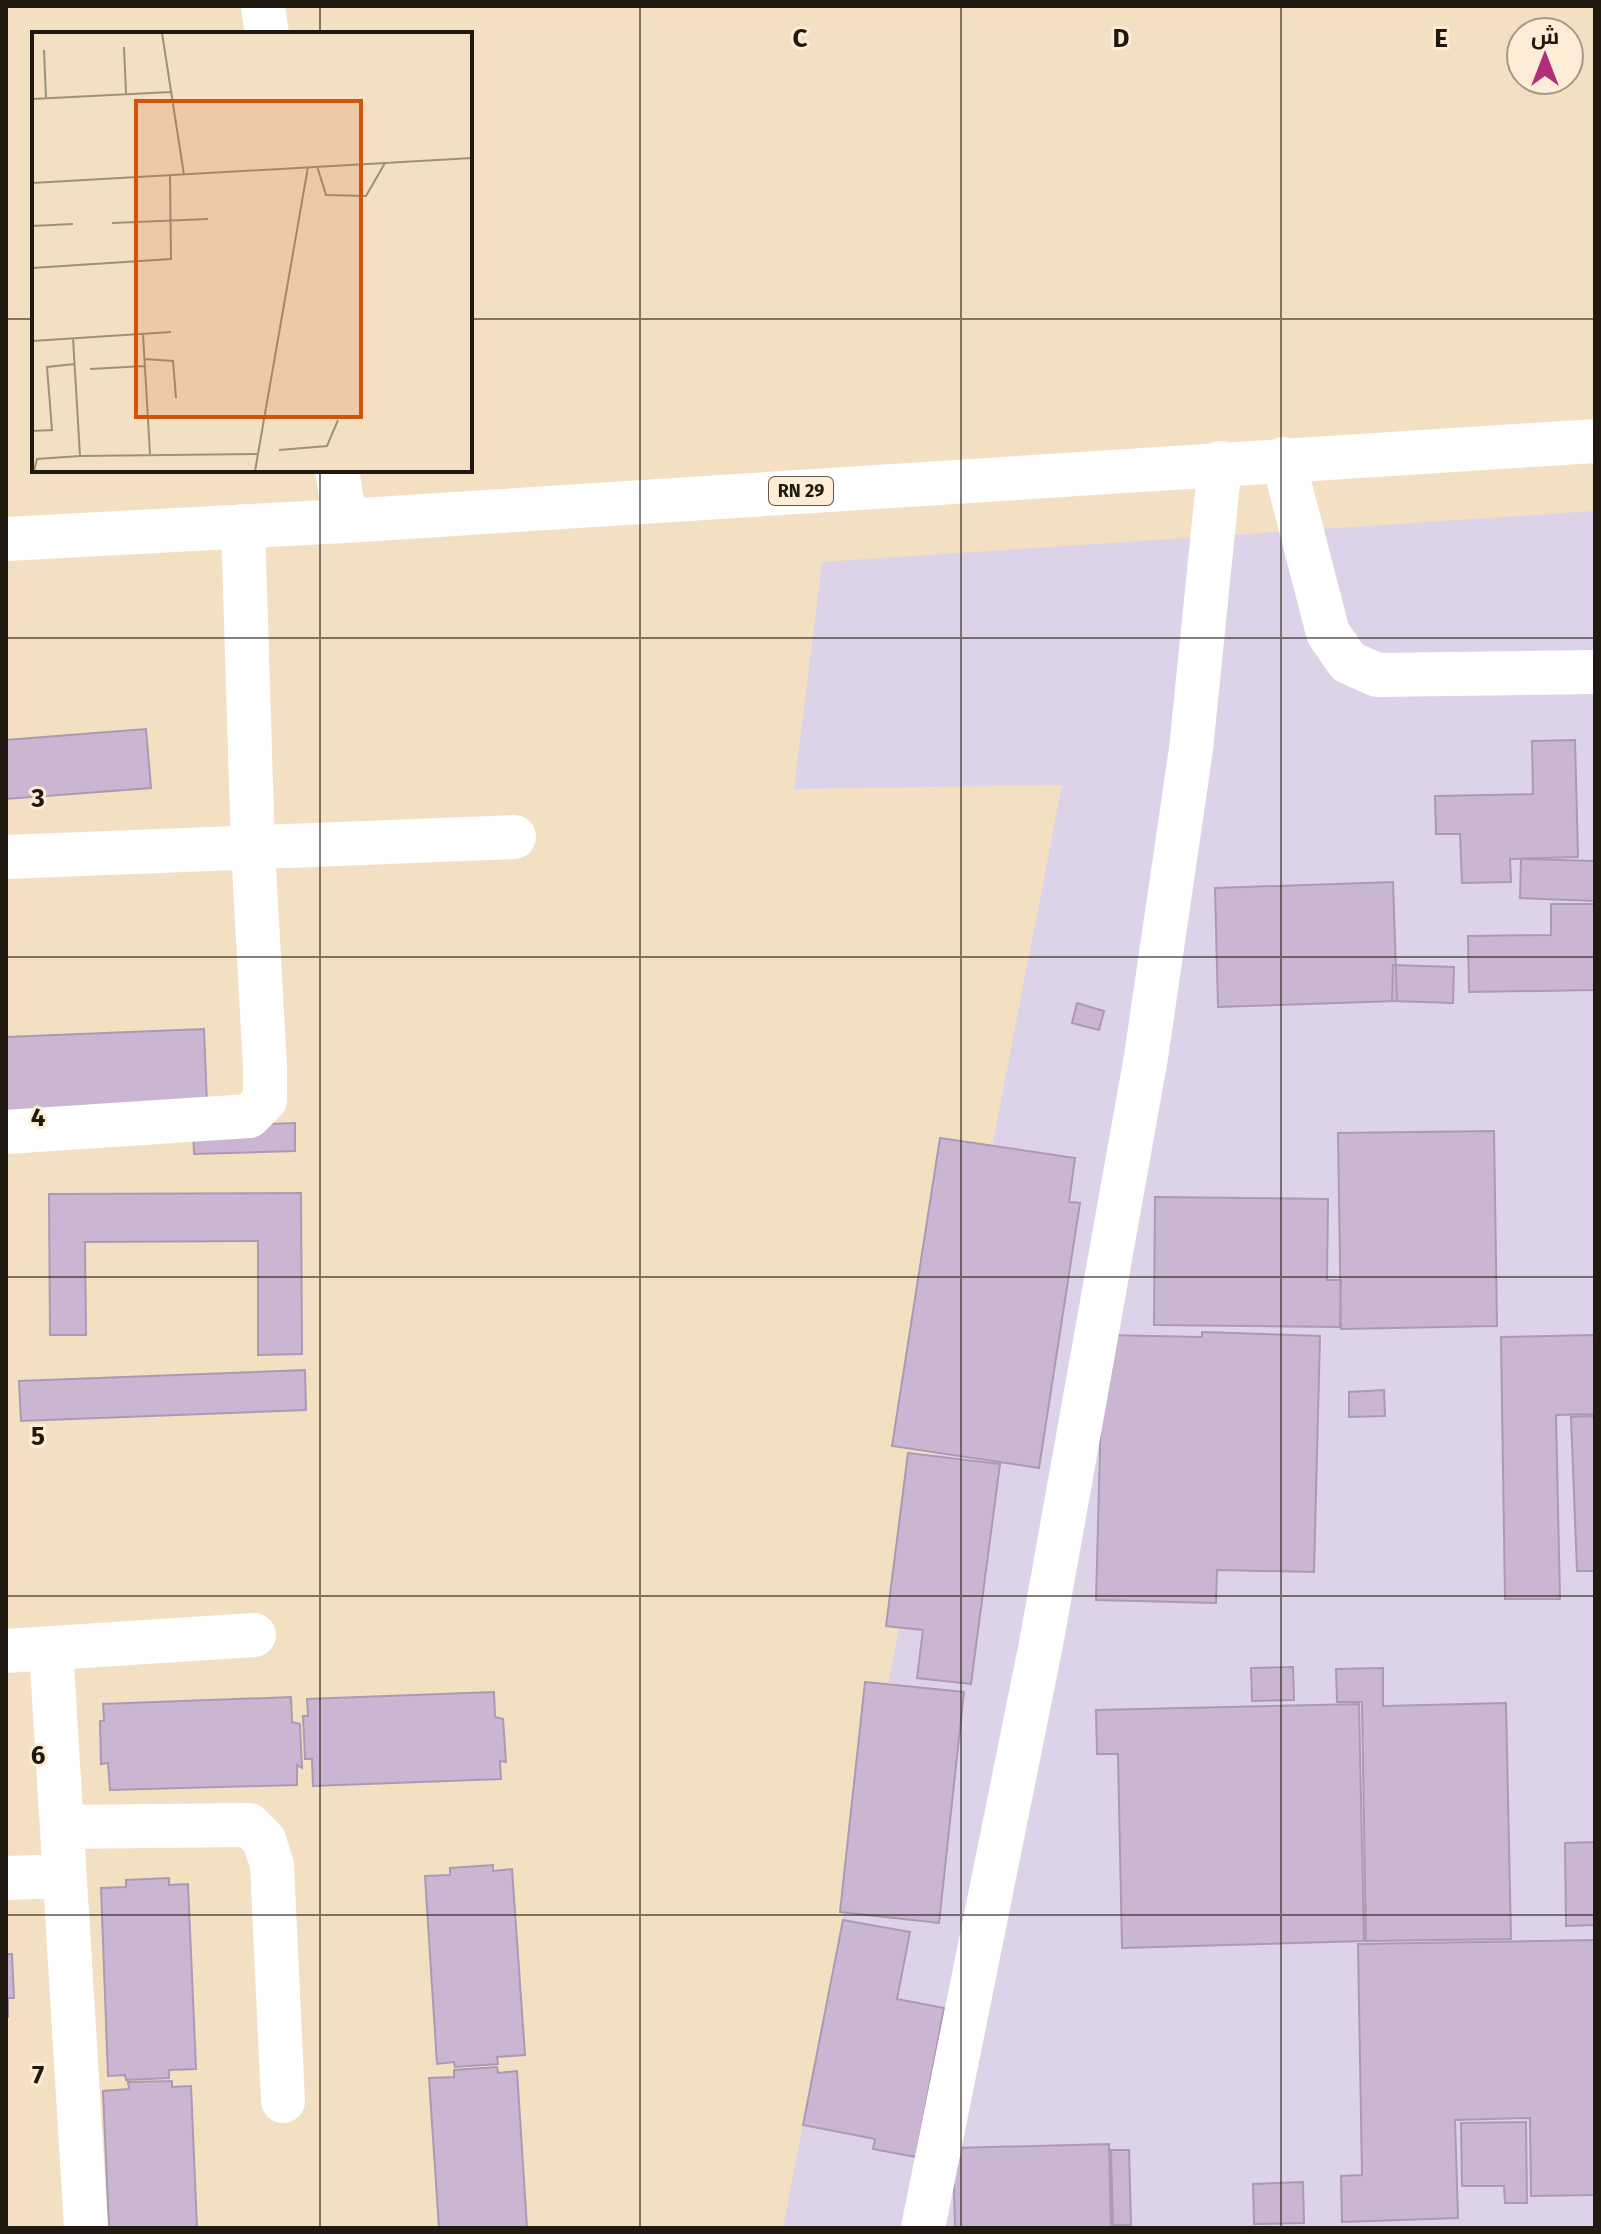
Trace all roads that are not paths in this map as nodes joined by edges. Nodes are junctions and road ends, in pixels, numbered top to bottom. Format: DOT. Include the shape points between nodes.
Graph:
graph roads {
  1 [pos="263,6"];
  2 [pos="267,32"];
  3 [pos="1595,441"];
  4 [pos="1283,459"];
  5 [pos="1220,463"];
  6 [pos="337,472"];
  7 [pos="345,521"];
  8 [pos="243,526"];
  9 [pos="6,539"];
  10 [pos="1595,672"];
  11 [pos="514,837"];
  12 [pos="253,848"];
  13 [pos="6,857"];
  14 [pos="6,1132"];
  15 [pos="254,1635"];
  16 [pos="51,1648"];
  17 [pos="6,1651"];
  18 [pos="62,1827"];
  19 [pos="64,1876"];
  20 [pos="6,1878"];
  21 [pos="283,2101"];
  22 [pos="86,2228"];
  23 [pos="923,2228"];
  1 -- 2 [label="street"];
  3 -- 4 [label="street, RN 29"];
  4 -- 5 [label="street, RN 29"];
  4 -- 10 [label="street" via="1328,633 1348,662 1377,675"];
  5 -- 7 [label="street, RN 29"];
  5 -- 23 [label="street" via="1191,749 1146,1057 1041,1644"];
  6 -- 7 [label="street"];
  7 -- 8 [label="street, RN 29"];
  8 -- 9 [label="street, RN 29"];
  8 -- 12 [label="street"];
  11 -- 12 [label="street"];
  12 -- 13 [label="street"];
  12 -- 14 [label="street" via="265,1100 249,1116"];
  15 -- 16 [label="street"];
  16 -- 17 [label="street"];
  16 -- 18 [label="street"];
  18 -- 19 [label="street"];
  18 -- 21 [label="street" via="249,1825 264,1840 272,1865"];
  19 -- 20 [label="street"];
  19 -- 22 [label="street"];
}
